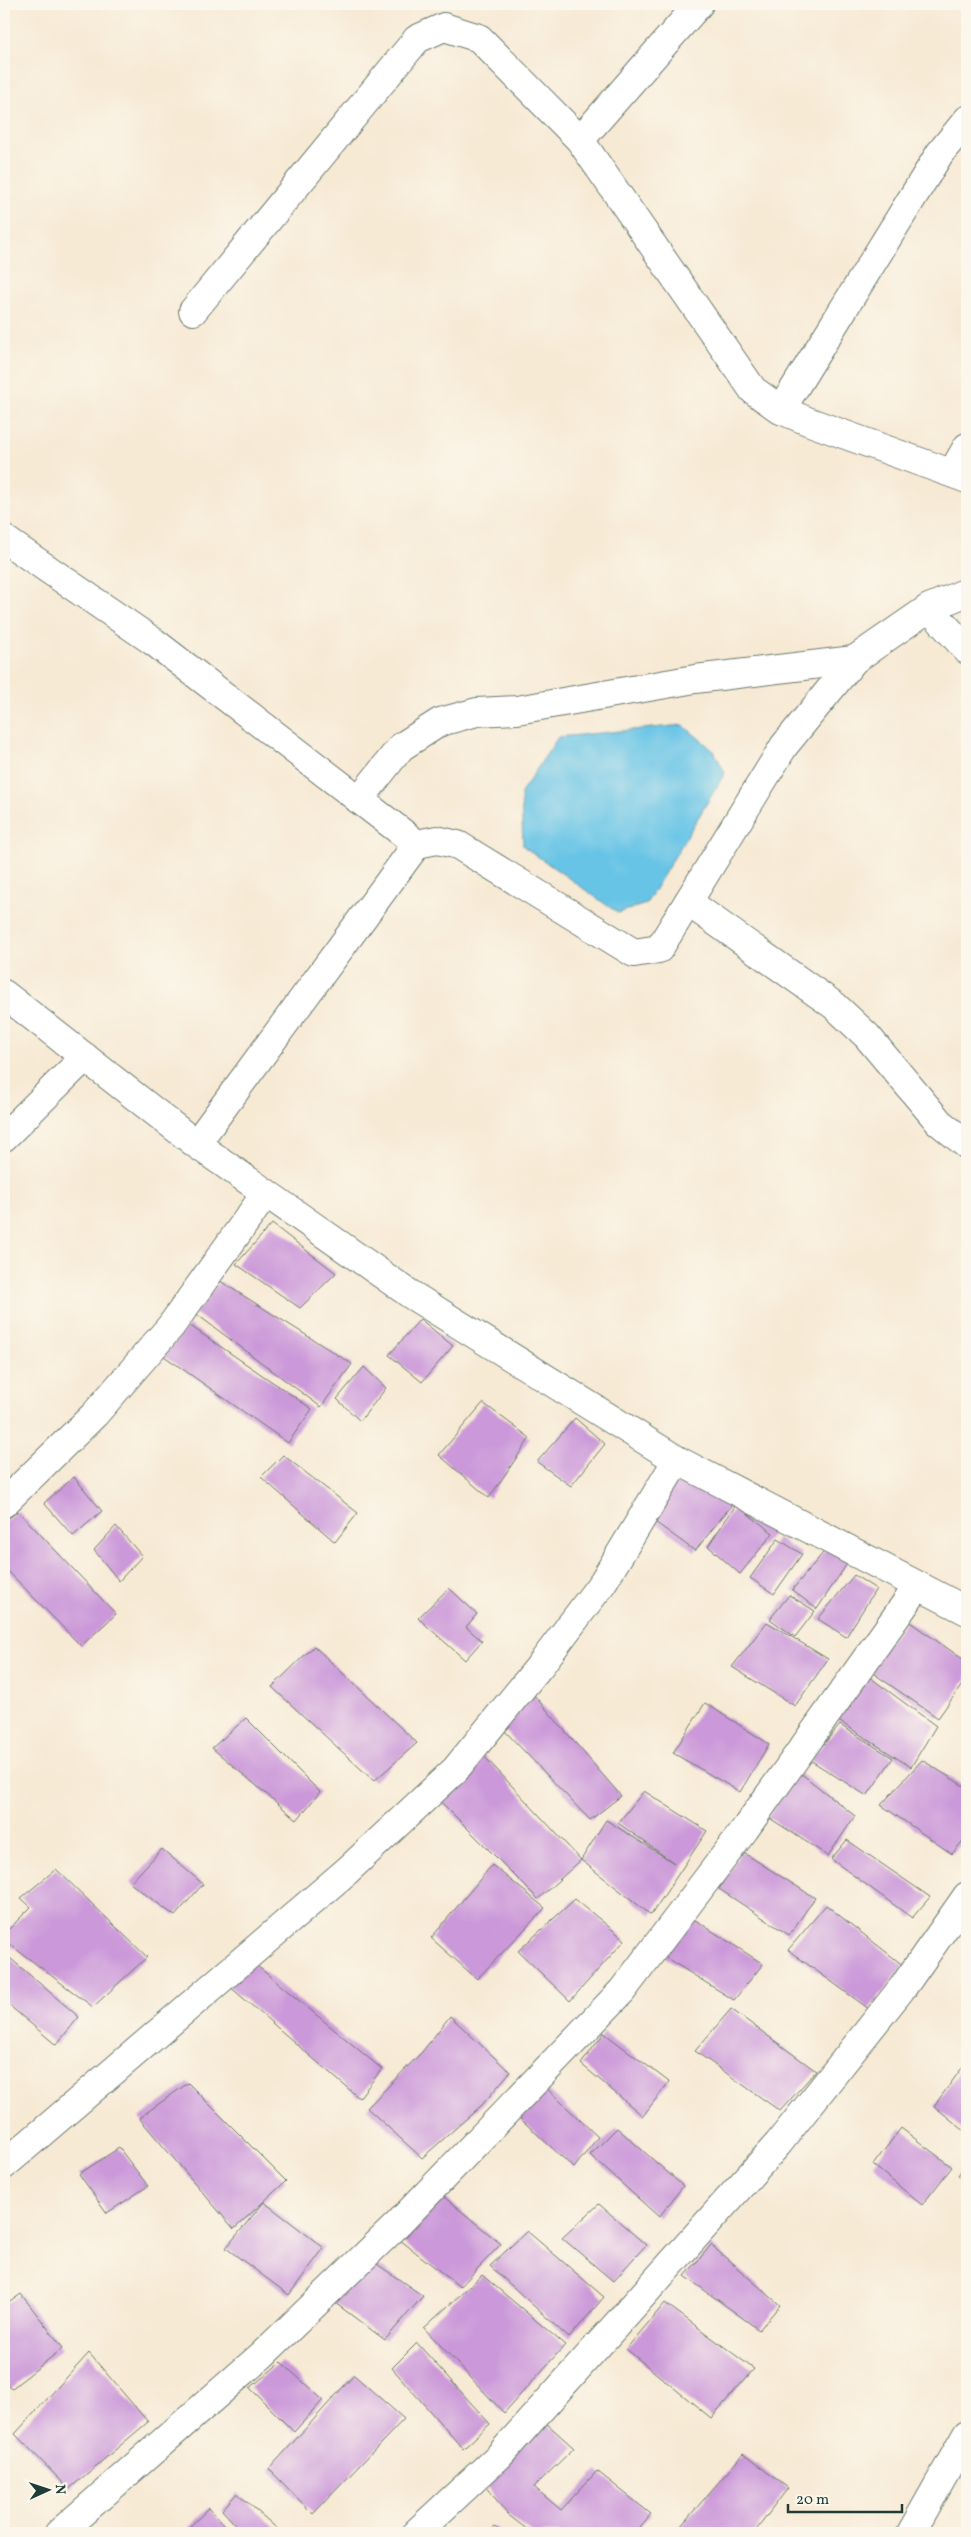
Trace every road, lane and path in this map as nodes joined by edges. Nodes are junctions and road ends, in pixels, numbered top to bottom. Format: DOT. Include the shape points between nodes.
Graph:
graph roads {
  1 [pos="699,4"];
  2 [pos="967,120"];
  3 [pos="580,140"];
  4 [pos="193,311"];
  5 [pos="781,410"];
  6 [pos="967,447"];
  7 [pos="960,476"];
  8 [pos="4,539"];
  9 [pos="967,592"];
  10 [pos="929,608"];
  11 [pos="967,650"];
  12 [pos="854,660"];
  13 [pos="359,800"];
  14 [pos="417,844"];
  15 [pos="688,902"];
  16 [pos="4,994"];
  17 [pos="85,1057"];
  18 [pos="4,1137"];
  19 [pos="196,1144"];
  20 [pos="967,1145"];
  21 [pos="266,1193"];
  22 [pos="677,1460"];
  23 [pos="4,1503"];
  24 [pos="918,1586"];
  25 [pos="967,1611"];
  26 [pos="967,1896"];
  27 [pos="4,2165"];
  28 [pos="967,2434"];
  29 [pos="60,2533"];
  30 [pos="416,2533"];
  31 [pos="911,2533"];
  1 -- 3 [label="street"];
  2 -- 5 [label="street" via="940,153"];
  3 -- 4 [label="street" via="479,38 444,27 417,39"];
  3 -- 5 [label="street" via="753,390"];
  5 -- 7 [label="street"];
  6 -- 7 [label="street"];
  8 -- 13 [label="street" via="154,642"];
  9 -- 10 [label="street"];
  10 -- 11 [label="street"];
  10 -- 12 [label="street"];
  12 -- 13 [label="street" via="695,680 517,710 477,712 449,719 401,747"];
  12 -- 15 [label="street" via="784,746"];
  13 -- 14 [label="street"];
  14 -- 15 [label="street" via="437,840 458,845 634,953 659,949"];
  14 -- 19 [label="street"];
  15 -- 20 [label="street" via="834,1006 867,1036 939,1122"];
  16 -- 17 [label="street"];
  17 -- 18 [label="street"];
  17 -- 19 [label="street"];
  19 -- 21 [label="street"];
  21 -- 22 [label="street" via="410,1294"];
  21 -- 23 [label="street" via="171,1326 95,1414"];
  22 -- 24 [label="street"];
  22 -- 27 [label="street" via="603,1582 455,1770 348,1870"];
  24 -- 25 [label="street"];
  24 -- 29 [label="street" via="745,1829 622,1991 356,2265 262,2354"];
  26 -- 30 [label="street" via="903,1987 778,2144 499,2456"];
  28 -- 31 [label="street"];
}
